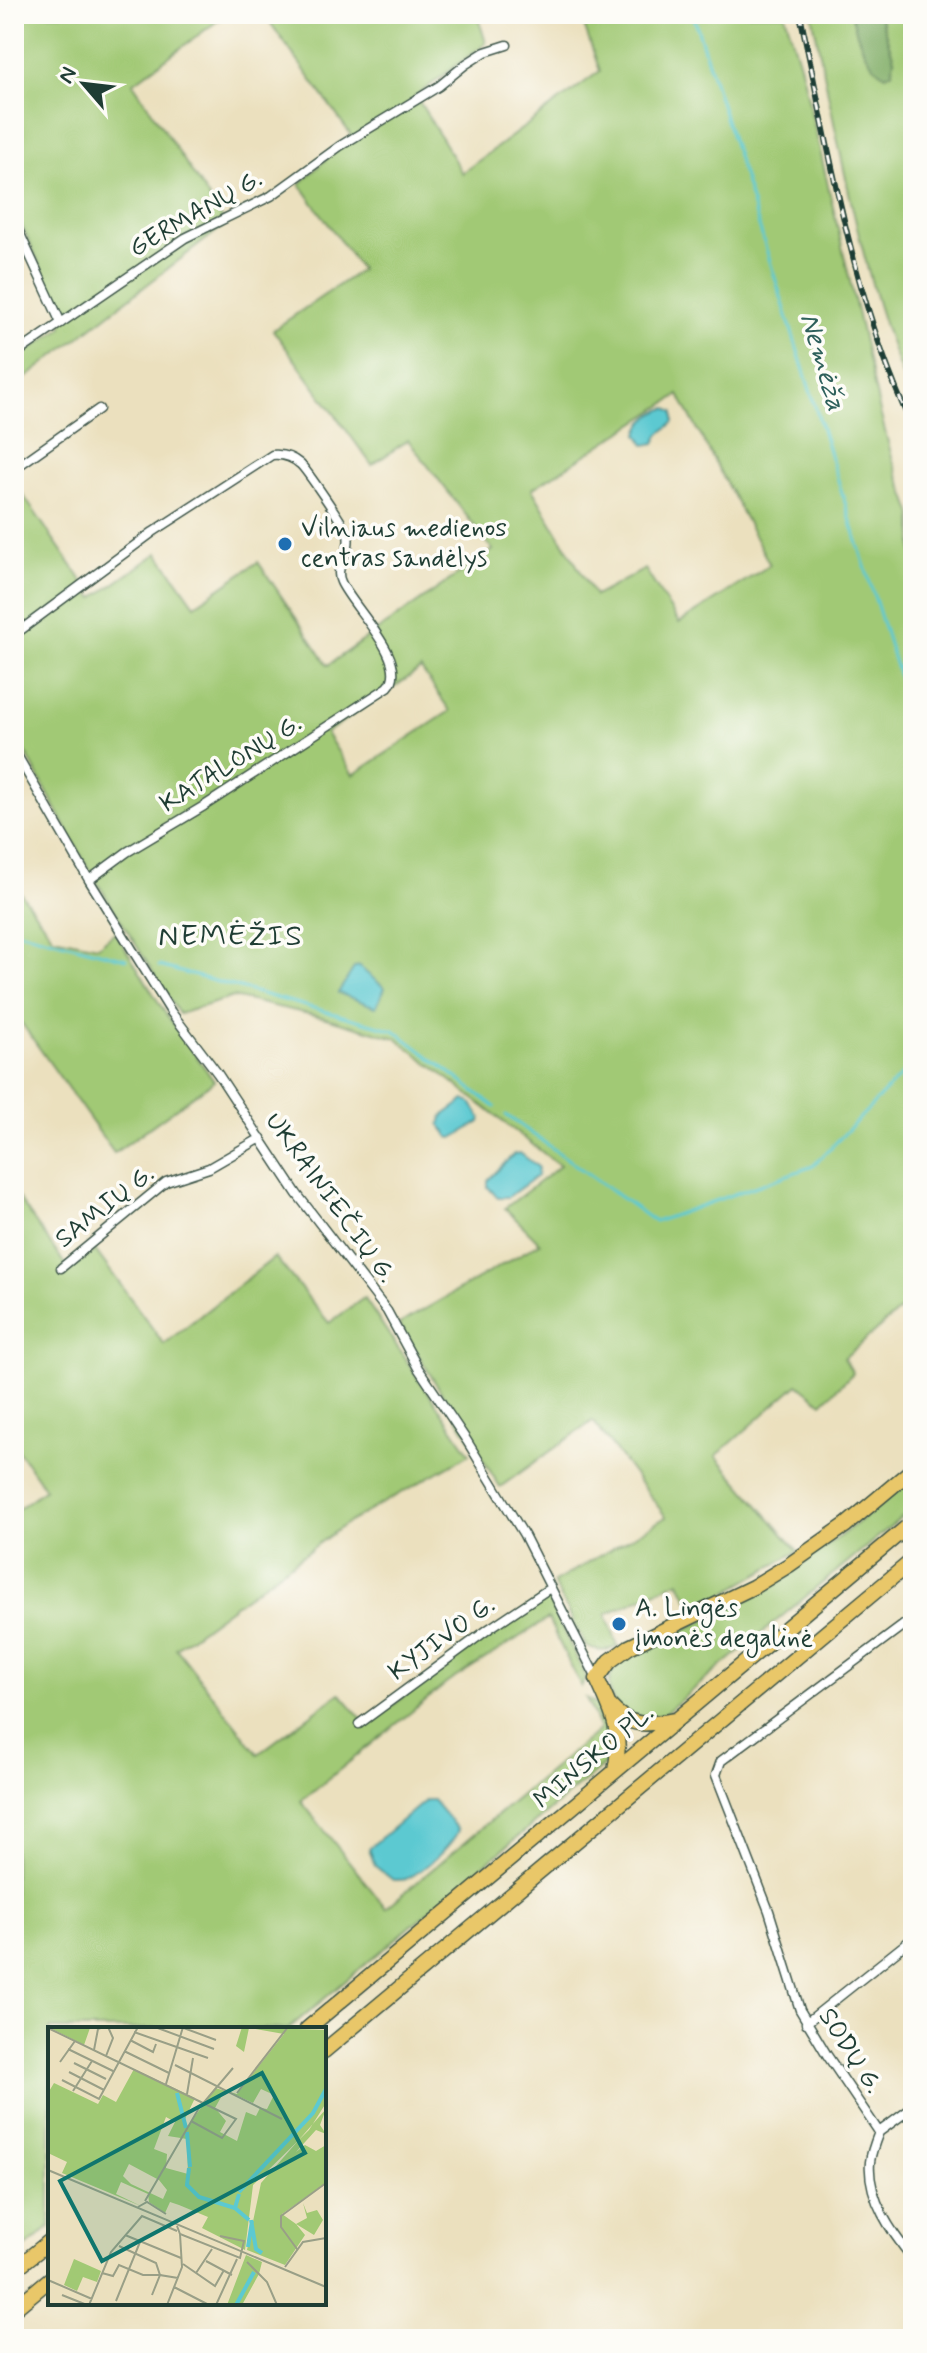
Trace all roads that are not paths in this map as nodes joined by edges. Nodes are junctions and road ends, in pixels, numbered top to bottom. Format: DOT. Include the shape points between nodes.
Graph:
graph roads {
  1 [pos="507,45"];
  2 [pos="14,221"];
  3 [pos="61,323"];
  4 [pos="14,355"];
  5 [pos="99,409"];
  6 [pos="14,469"];
  7 [pos="14,635"];
  8 [pos="14,750"];
  9 [pos="89,880"];
  10 [pos="261,1138"];
  11 [pos="61,1268"];
  12 [pos="913,1469"];
  13 [pos="913,1522"];
  14 [pos="913,1560"];
  15 [pos="550,1588"];
  16 [pos="913,1618"];
  17 [pos="597,1679"];
  18 [pos="608,1702"];
  19 [pos="677,1719"];
  20 [pos="359,1724"];
  21 [pos="615,1771"];
  22 [pos="913,1938"];
  23 [pos="806,2023"];
  24 [pos="309,2027"];
  25 [pos="326,2049"];
  26 [pos="913,2107"];
  27 [pos="879,2132"];
  28 [pos="48,2243"];
  29 [pos="913,2259"];
  30 [pos="14,2270"];
  31 [pos="48,2281"];
  32 [pos="14,2309"];
  1 -- 3 [label="street, GERMANŲ G." via="485,52 271,196 185,238"];
  2 -- 3 [label="street"];
  3 -- 4 [label="street, GERMANŲ G."];
  5 -- 6 [label="street"];
  7 -- 9 [label="street, KATALONŲ G." via="153,532 277,454 301,464 349,535 338,577 387,649 393,667 394,681 375,696"];
  8 -- 9 [label="street, UKRAINIEČIŲ G."];
  9 -- 10 [label="street, UKRAINIEČIŲ G." via="171,1012"];
  10 -- 11 [label="street, SAMIŲ G." via="209,1168 166,1182"];
  10 -- 15 [label="street, UKRAINIEČIŲ G." via="387,1311 524,1535"];
  12 -- 17 [label="highway" via="789,1565 629,1647"];
  13 -- 19 [label="highway, MINSKO PL."];
  14 -- 25 [label="highway, MINSKO PL."];
  15 -- 17 [label="street, UKRAINIEČIŲ G."];
  15 -- 20 [label="street, KYJIVO G."];
  16 -- 23 [label="street, SODŲ G." via="717,1767"];
  17 -- 18 [label="highway"];
  18 -- 19 [label="highway" via="623,1719 636,1724"];
  18 -- 21 [label="highway" via="620,1739"];
  19 -- 21 [label="highway, MINSKO PL."];
  21 -- 24 [label="highway, MINSKO PL."];
  22 -- 23 [label="street"];
  23 -- 27 [label="street, SODŲ G."];
  26 -- 27 [label="street"];
  27 -- 29 [label="street, SODŲ G." via="871,2178 886,2223"];
  28 -- 30 [label="highway"];
  31 -- 32 [label="highway"];
}
